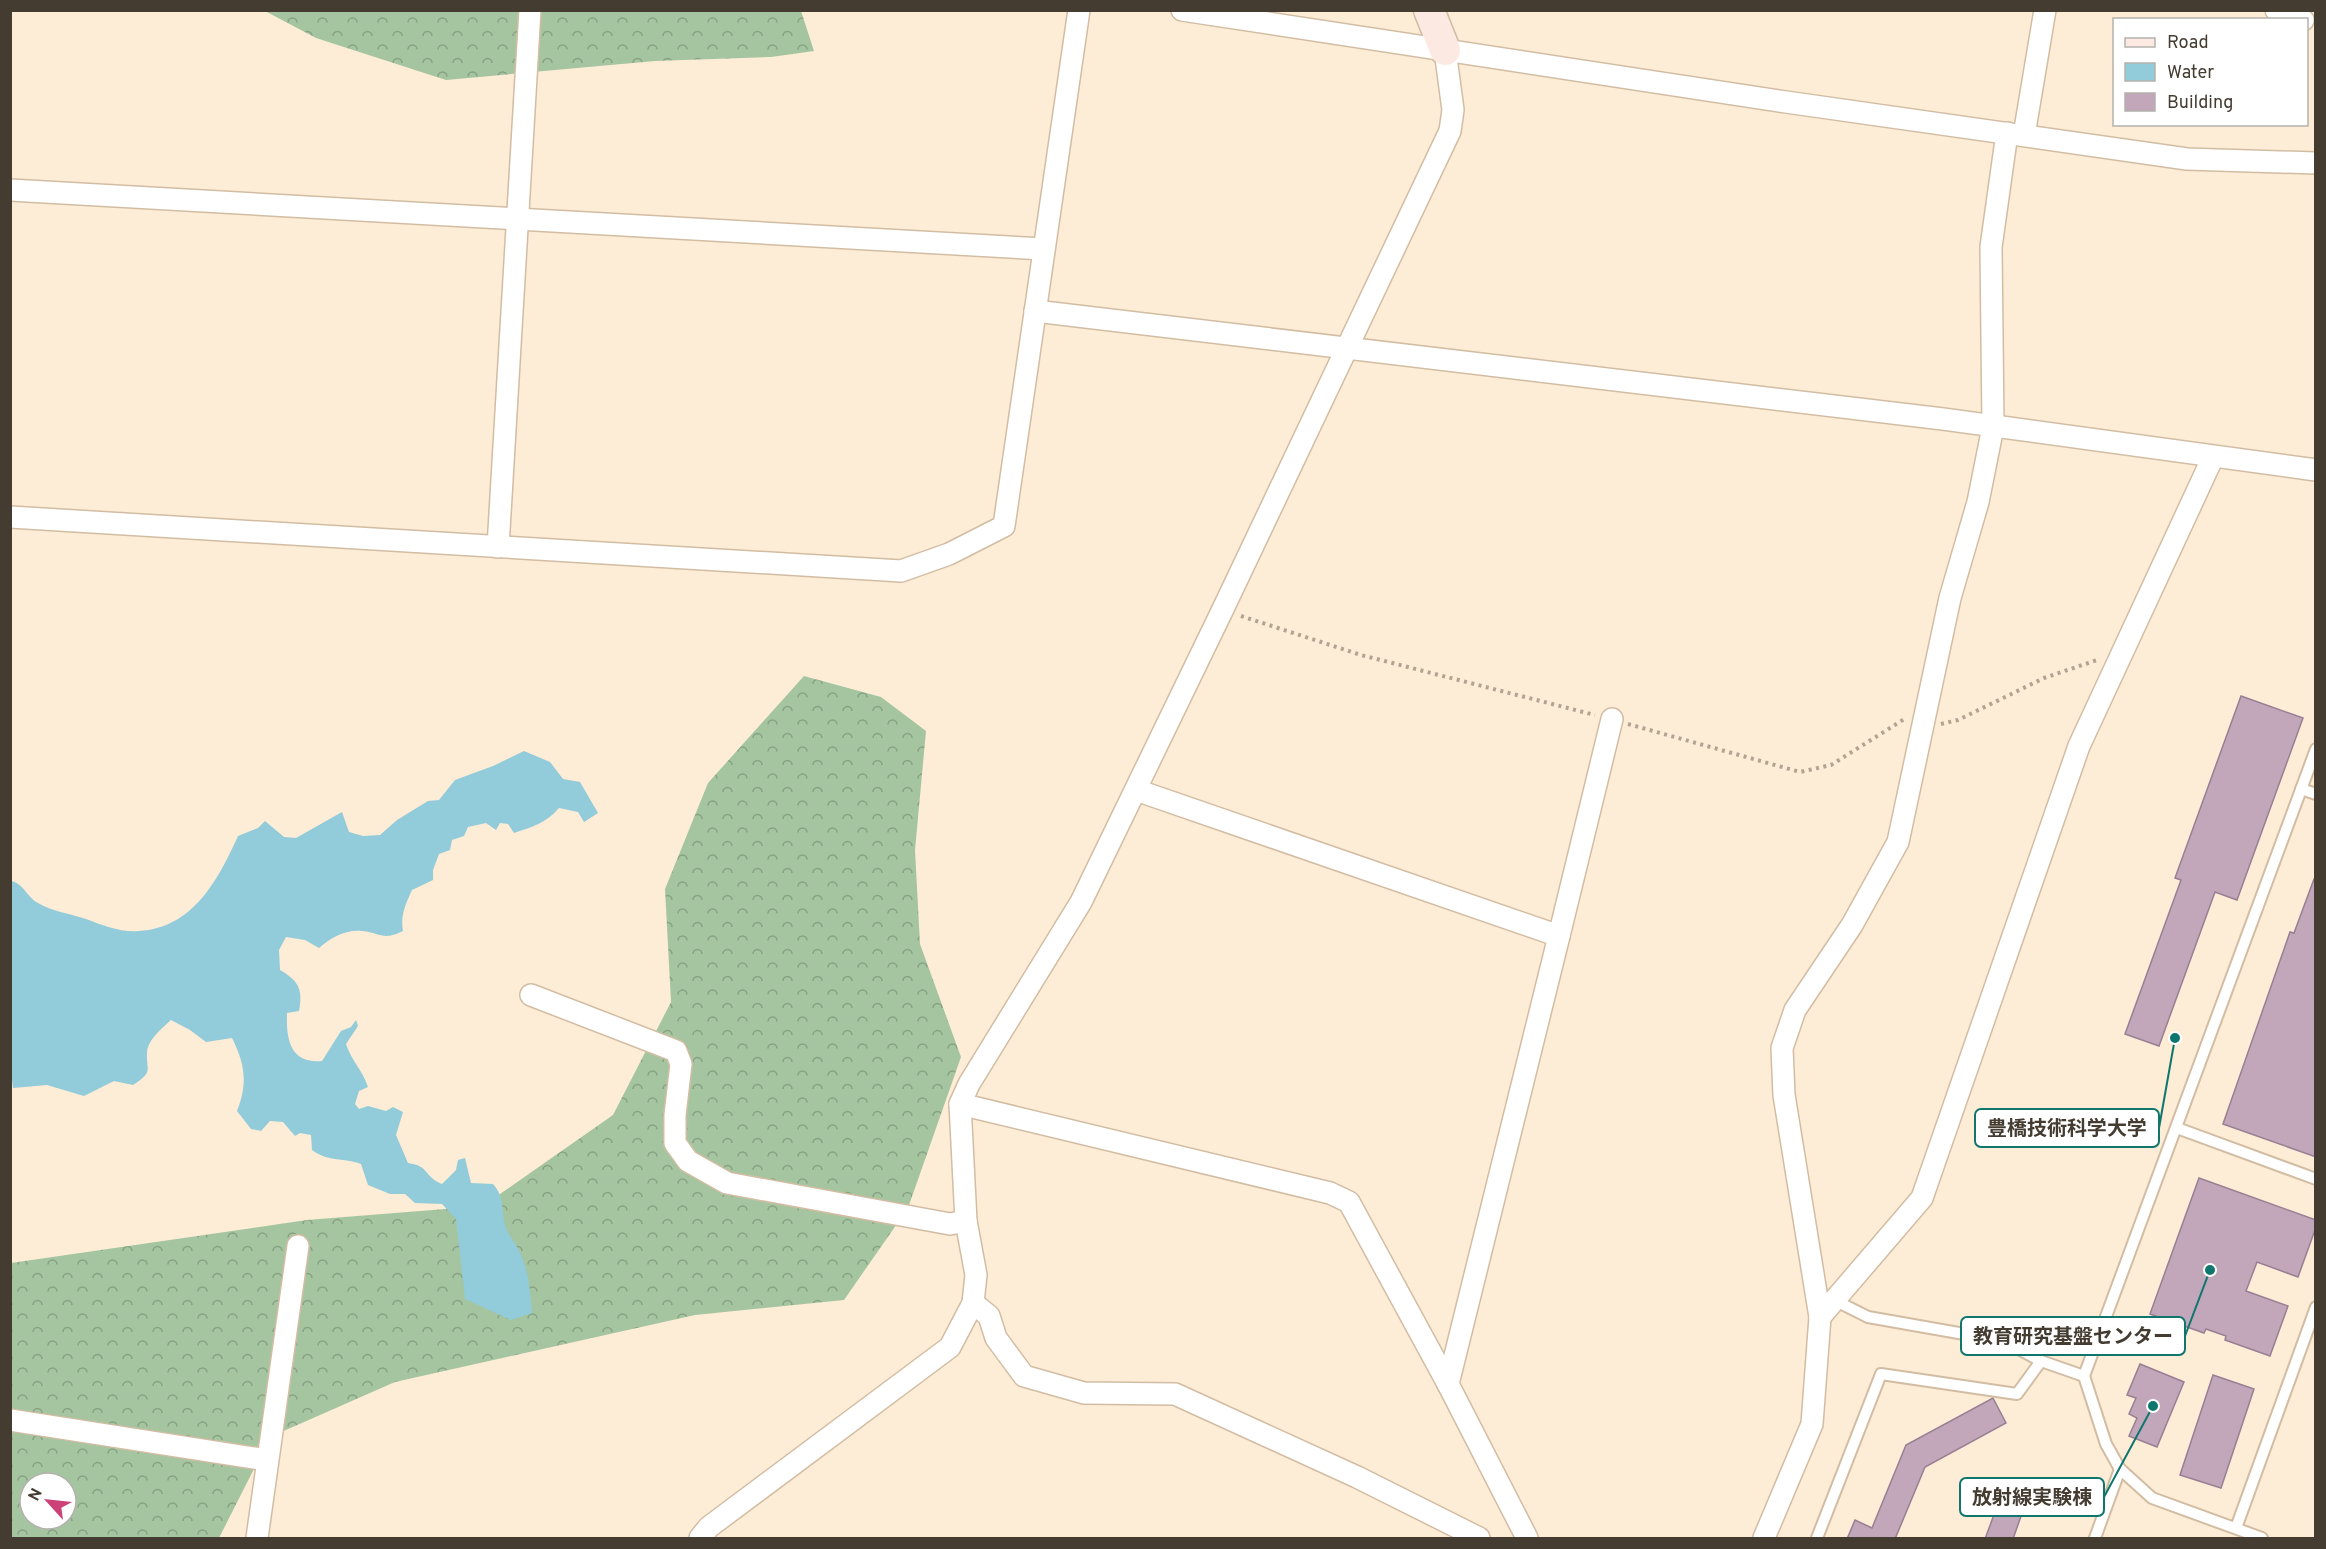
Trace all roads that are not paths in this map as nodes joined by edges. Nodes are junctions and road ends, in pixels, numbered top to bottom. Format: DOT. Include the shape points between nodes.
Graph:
graph roads {
  1 [pos="530,10"];
  2 [pos="1078,10"];
  3 [pos="1182,10"];
  4 [pos="1429,10"];
  5 [pos="2045,10"];
  6 [pos="2276,10"];
  7 [pos="2299,18"];
  8 [pos="1445,50"];
  9 [pos="2015,134"];
  10 [pos="2316,163"];
  11 [pos="10,190"];
  12 [pos="518,218"];
  13 [pos="1044,249"];
  14 [pos="1035,311"];
  15 [pos="1346,348"];
  16 [pos="1993,427"];
  17 [pos="2213,457"];
  18 [pos="2316,470"];
  19 [pos="10,517"];
  20 [pos="498,547"];
  21 [pos="1612,719"];
  22 [pos="2316,748"];
  23 [pos="2301,789"];
  24 [pos="1136,790"];
  25 [pos="2316,794"];
  26 [pos="1559,936"];
  27 [pos="531,995"];
  28 [pos="960,1104"];
  29 [pos="2177,1128"];
  30 [pos="2316,1179"];
  31 [pos="966,1221"];
  32 [pos="298,1246"];
  33 [pos="1834,1300"];
  34 [pos="973,1303"];
  35 [pos="2316,1307"];
  36 [pos="1820,1317"];
  37 [pos="2041,1361"];
  38 [pos="2084,1376"];
  39 [pos="1448,1383"];
  40 [pos="10,1420"];
  41 [pos="267,1460"];
  42 [pos="2120,1469"];
  43 [pos="2236,1528"];
  44 [pos="257,1539"];
  45 [pos="700,1539"];
  46 [pos="1479,1539"];
  47 [pos="1527,1539"];
  48 [pos="1764,1539"];
  49 [pos="1817,1539"];
  50 [pos="2095,1539"];
  51 [pos="2262,1539"];
  1 -- 12 [label="street"];
  2 -- 13 [label="street"];
  3 -- 8 [label="street"];
  4 -- 8 [label="street"];
  5 -- 9 [label="street"];
  6 -- 7 [label="street"];
  8 -- 9 [label="street"];
  8 -- 15 [label="street" via="1454,110 1450,131"];
  9 -- 10 [label="street" via="2187,159"];
  9 -- 16 [label="street" via="1991,247"];
  11 -- 12 [label="street"];
  12 -- 13 [label="street"];
  12 -- 20 [label="street"];
  13 -- 14 [label="street"];
  14 -- 15 [label="street"];
  14 -- 20 [label="street" via="1004,526 949,554 901,571"];
  15 -- 16 [label="street"];
  15 -- 24 [label="street"];
  16 -- 17 [label="street"];
  16 -- 36 [label="street" via="1978,502 1950,598 1898,842 1852,926 1795,1010 1782,1048 1784,1095"];
  17 -- 18 [label="street"];
  17 -- 33 [label="street" via="2079,746 1922,1198"];
  19 -- 20 [label="street"];
  21 -- 26 [label="street"];
  22 -- 23 [label="lane"];
  23 -- 25 [label="lane"];
  23 -- 29 [label="lane"];
  24 -- 26 [label="street"];
  24 -- 28 [label="street" via="1081,902"];
  26 -- 39 [label="street"];
  27 -- 31 [label="street" via="676,1051 681,1064 675,1143 688,1161 727,1183 950,1224"];
  28 -- 31 [label="street"];
  28 -- 39 [label="street" via="1330,1193 1349,1202"];
  29 -- 30 [label="lane"];
  29 -- 38 [label="lane"];
  31 -- 34 [label="street" via="976,1275"];
  32 -- 41 [label="street"];
  33 -- 36 [label="street"];
  33 -- 37 [label="lane" via="1868,1317 2004,1341"];
  34 -- 45 [label="street" via="950,1347 709,1527"];
  34 -- 46 [label="street" via="989,1316 996,1338 1024,1376 1084,1393 1175,1394 1357,1477"];
  35 -- 43 [label="lane"];
  36 -- 48 [label="street" via="1812,1424"];
  37 -- 38 [label="lane"];
  37 -- 49 [label="lane" via="2017,1394 1881,1374"];
  38 -- 42 [label="lane" via="2106,1444"];
  39 -- 47 [label="street"];
  40 -- 41 [label="street"];
  41 -- 44 [label="street"];
  42 -- 43 [label="lane" via="2152,1498"];
  42 -- 50 [label="lane"];
  43 -- 51 [label="lane"];
}
